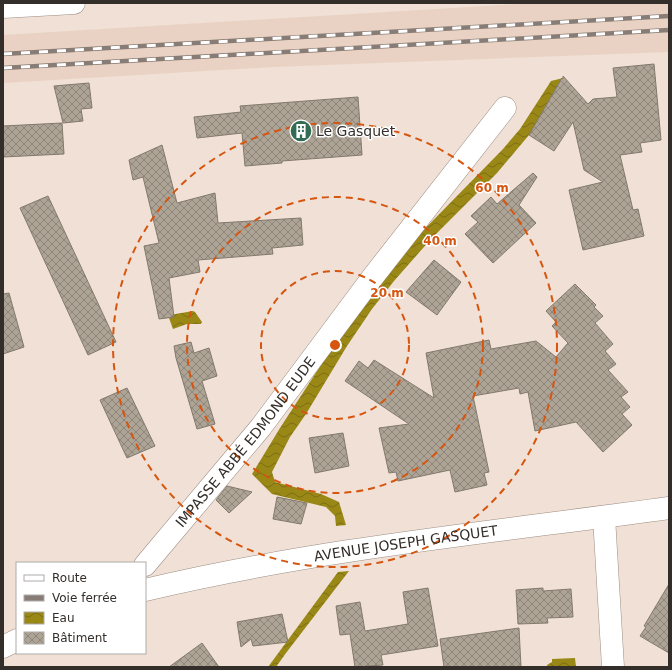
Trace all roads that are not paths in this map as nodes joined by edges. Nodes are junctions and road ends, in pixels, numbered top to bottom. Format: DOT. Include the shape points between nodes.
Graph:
graph roads {
  1 [pos="74,3"];
  2 [pos="3,7"];
  3 [pos="505,108"];
  4 [pos="669,508"];
  5 [pos="604,517"];
  6 [pos="146,564"];
  7 [pos="146,590"];
  8 [pos="16,640"];
  9 [pos="3,647"];
  10 [pos="613,667"];
  1 -- 2 [label="street"];
  3 -- 6 [label="street, IMPASSE ABBÉ EDMOND EUDE" via="372,278 261,427"];
  4 -- 5 [label="street, AVENUE JOSEPH GASQUET"];
  5 -- 7 [label="street, AVENUE JOSEPH GASQUET" via="253,566"];
  5 -- 10 [label="street"];
  8 -- 9 [label="street"];
}
